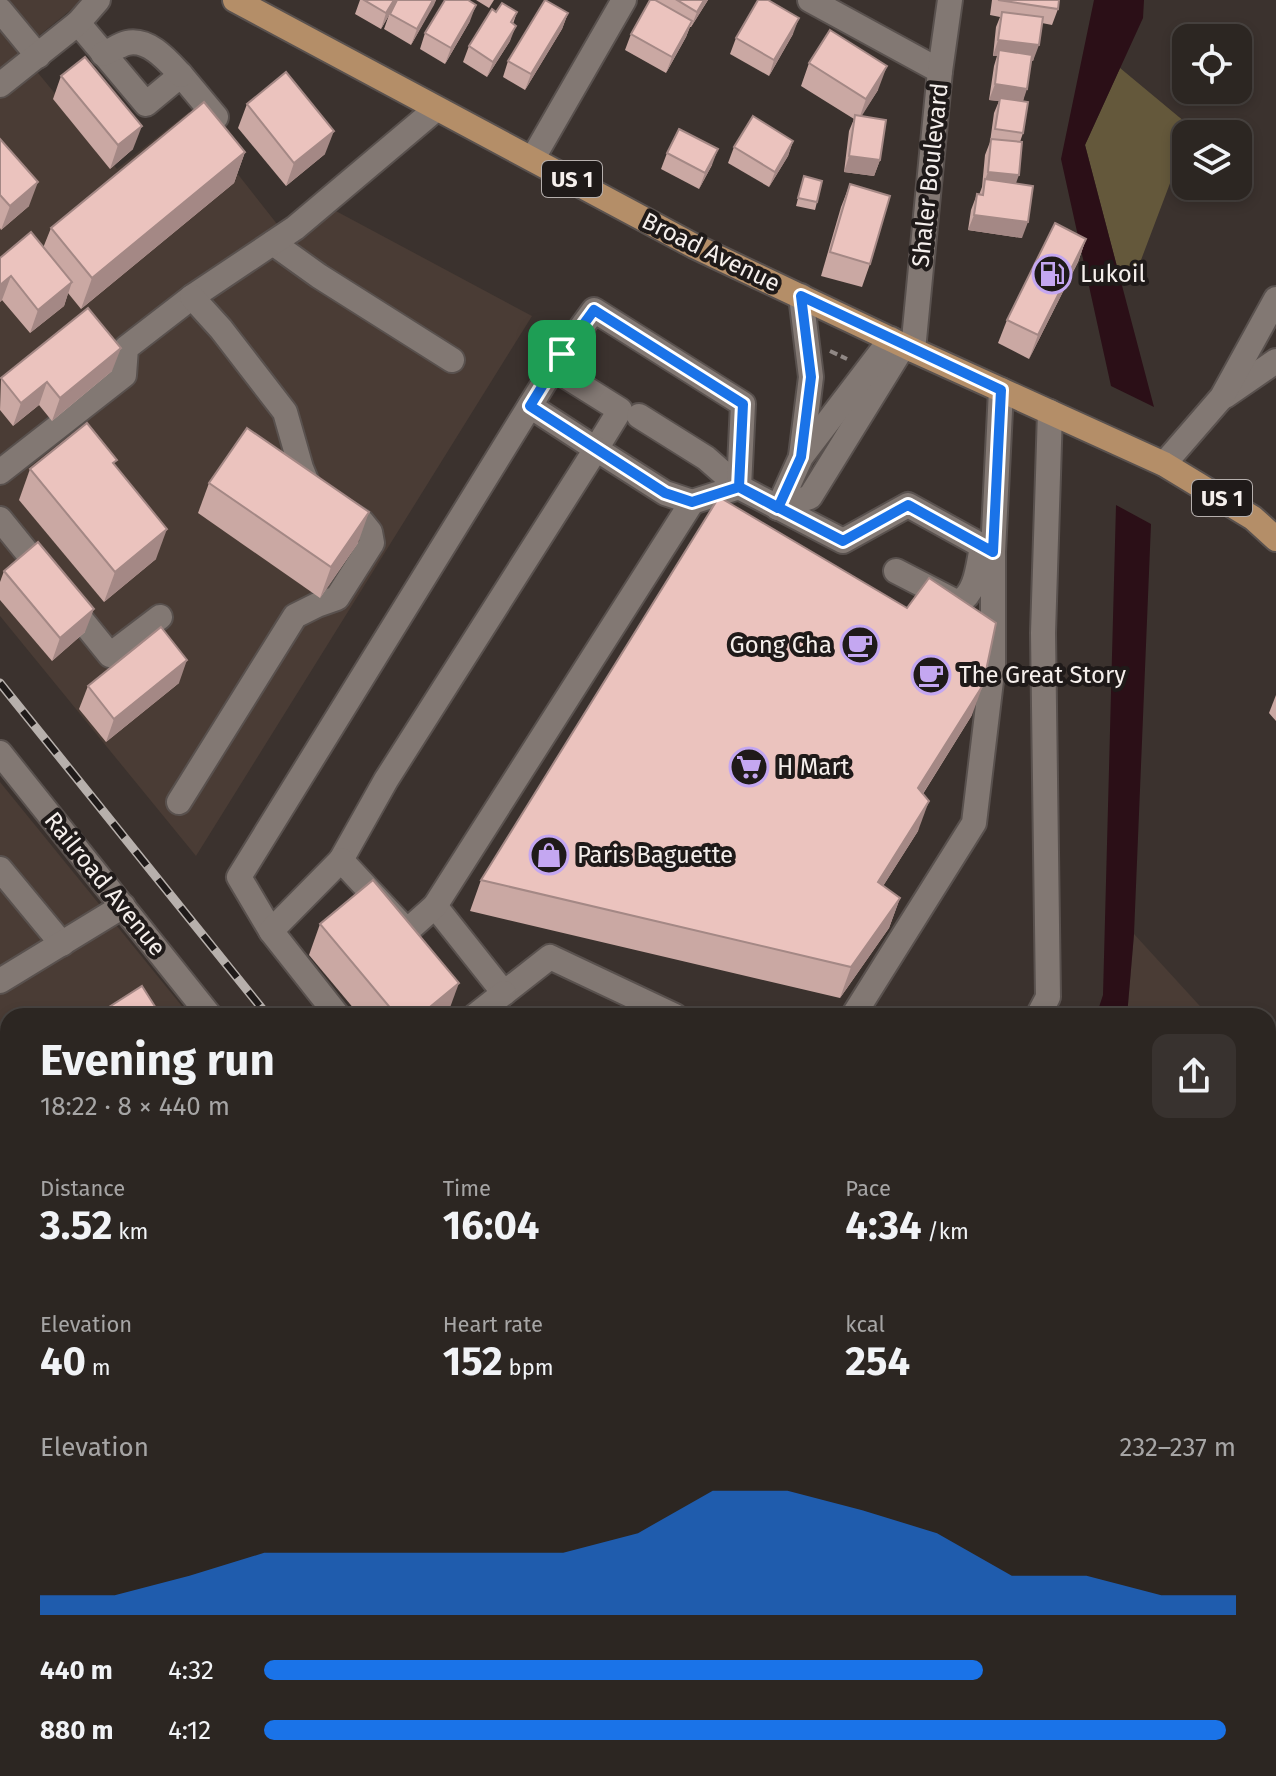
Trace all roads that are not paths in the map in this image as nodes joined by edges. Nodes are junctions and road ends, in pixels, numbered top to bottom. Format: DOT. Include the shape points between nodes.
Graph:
graph roads {
  1 [pos="98,0"];
  2 [pos="235,0"];
  3 [pos="624,0"];
  4 [pos="810,0"];
  5 [pos="950,0"];
  6 [pos="0,10"];
  7 [pos="78,23"];
  8 [pos="103,54"];
  9 [pos="38,56"];
  10 [pos="940,71"];
  11 [pos="181,75"];
  12 [pos="0,85"];
  13 [pos="436,109"];
  14 [pos="216,117"];
  15 [pos="533,158"];
  16 [pos="273,243"];
  17 [pos="801,296"];
  18 [pos="192,297"];
  19 [pos="1276,299"];
  20 [pos="902,345"];
  21 [pos="452,360"];
  22 [pos="1276,361"];
  23 [pos="553,368"];
  24 [pos="1001,390"];
  25 [pos="1222,397"];
  26 [pos="530,406"];
  27 [pos="1050,412"];
  28 [pos="639,416"];
  29 [pos="596,449"];
  30 [pos="801,457"];
  31 [pos="1164,464"];
  32 [pos="0,472"];
  33 [pos="739,487"];
  34 [pos="692,502"];
  35 [pos="778,508"];
  36 [pos="0,519"];
  37 [pos="1276,539"];
  38 [pos="988,550"];
  39 [pos="896,571"];
  40 [pos="160,617"];
  41 [pos="0,753"];
  42 [pos="179,802"];
  43 [pos="341,860"];
  44 [pos="0,869"];
  45 [pos="123,906"];
  46 [pos="435,906"];
  47 [pos="271,931"];
  48 [pos="62,944"];
  49 [pos="0,981"];
  50 [pos="504,993"];
  51 [pos="204,1008"];
  52 [pos="332,1008"];
  53 [pos="485,1008"];
  54 [pos="658,1008"];
  55 [pos="858,1008"];
  56 [pos="1042,1008"];
  1 -- 7 [label="street"];
  2 -- 13 [label="main road, Broad Avenue / US 1"];
  3 -- 15 [label="street"];
  4 -- 10 [label="street"];
  5 -- 10 [label="street, Shaler Boulevard"];
  6 -- 9 [label="street"];
  7 -- 8 [label="street"];
  7 -- 9 [label="street"];
  8 -- 11 [label="street" via="129,42 147,46"];
  8 -- 11 [label="street" via="146,104"];
  9 -- 12 [label="street"];
  10 -- 20 [label="street, Shaler Boulevard"];
  11 -- 14 [label="street"];
  13 -- 15 [label="main road, Broad Avenue / US 1"];
  13 -- 16 [label="street"];
  15 -- 17 [label="main road, Broad Avenue / US 1" via="694,246"];
  16 -- 18 [label="street"];
  16 -- 21 [label="street"];
  17 -- 20 [label="main road, Broad Avenue / US 1"];
  17 -- 30 [label="street" via="811,377"];
  18 -- 32 [label="street" via="126,348 124,375"];
  18 -- 42 [label="street" via="285,412 310,490 362,522 372,543 337,598 295,616"];
  19 -- 25 [label="street"];
  20 -- 24 [label="main road, Broad Avenue / US 1"];
  20 -- 30 [label="street"];
  20 -- 35 [label="street" via="810,497"];
  22 -- 25 [label="street"];
  23 -- 26 [label="street"];
  23 -- 29 [label="street" via="620,410"];
  23 -- 33 [label="street" via="594,310 743,404"];
  24 -- 27 [label="main road, Broad Avenue / US 1"];
  24 -- 38 [label="street"];
  25 -- 31 [label="street"];
  26 -- 29 [label="street"];
  26 -- 47 [label="street" via="239,877"];
  27 -- 31 [label="main road, Broad Avenue / US 1"];
  27 -- 56 [label="street" via="1043,633 1048,997"];
  28 -- 33 [label="street" via="706,458"];
  29 -- 34 [label="street" via="665,493"];
  29 -- 43 [label="street"];
  30 -- 35 [label="street"];
  31 -- 37 [label="main road, Broad Avenue / US 1" via="1253,518"];
  33 -- 34 [label="street"];
  33 -- 35 [label="street"];
  34 -- 46 [label="street"];
  35 -- 38 [label="street" via="843,541 908,505"];
  36 -- 40 [label="street" via="110,655"];
  38 -- 39 [label="street" via="965,599 958,603"];
  38 -- 55 [label="street" via="993,664 974,823"];
  41 -- 45 [label="street, Railroad Avenue"];
  43 -- 46 [label="street" via="407,931"];
  43 -- 47 [label="street"];
  44 -- 48 [label="street"];
  45 -- 48 [label="street"];
  45 -- 51 [label="street, Railroad Avenue"];
  46 -- 50 [label="street"];
  47 -- 52 [label="street"];
  48 -- 49 [label="street"];
  50 -- 53 [label="street"];
  50 -- 54 [label="street" via="550,957"];
}
